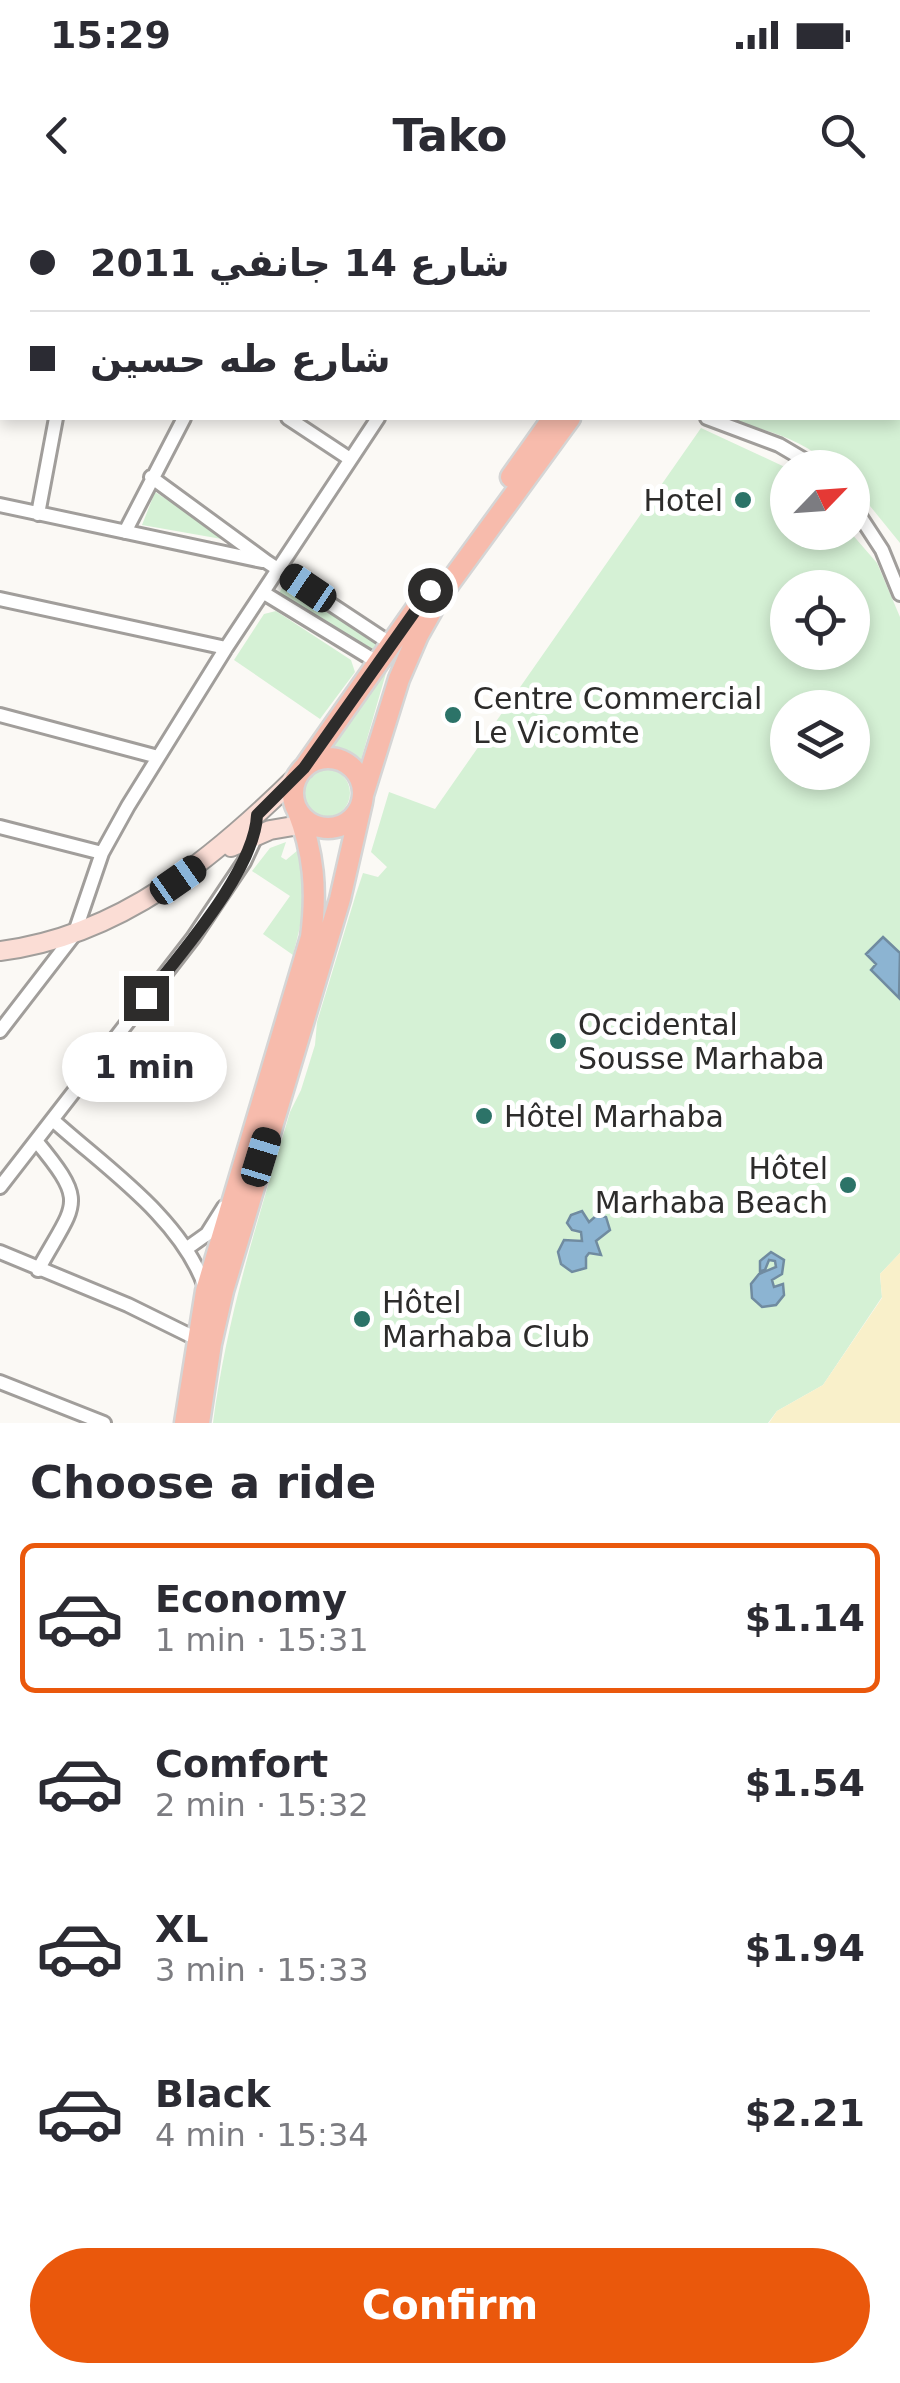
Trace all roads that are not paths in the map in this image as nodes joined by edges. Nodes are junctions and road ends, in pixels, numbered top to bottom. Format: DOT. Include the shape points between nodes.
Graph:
graph roads {
  1 [pos="56,420"];
  2 [pos="183,420"];
  3 [pos="291,420"];
  4 [pos="377,420"];
  5 [pos="552,420"];
  6 [pos="569,420"];
  7 [pos="712,420"];
  8 [pos="789,450"];
  9 [pos="350,459"];
  10 [pos="151,477"];
  11 [pos="0,505"];
  12 [pos="38,514"];
  13 [pos="125,532"];
  14 [pos="870,532"];
  15 [pos="274,566"];
  16 [pos="264,593"];
  17 [pos="900,594"];
  18 [pos="0,599"];
  19 [pos="391,644"];
  20 [pos="226,648"];
  21 [pos="377,662"];
  22 [pos="0,715"];
  23 [pos="158,757"];
  24 [pos="302,771"];
  25 [pos="363,799"];
  26 [pos="304,819"];
  27 [pos="257,825"];
  28 [pos="0,826"];
  29 [pos="102,853"];
  30 [pos="74,935"];
  31 [pos="0,951"];
  32 [pos="0,1030"];
  33 [pos="54,1121"];
  34 [pos="37,1142"];
  35 [pos="0,1187"];
  36 [pos="236,1189"];
  37 [pos="186,1249"];
  38 [pos="0,1252"];
  39 [pos="38,1270"];
  40 [pos="206,1291"];
  41 [pos="197,1339"];
  42 [pos="0,1382"];
  43 [pos="104,1423"];
  44 [pos="185,1423"];
  45 [pos="200,1423"];
  1 -- 12 [label="street"];
  2 -- 10 [label="street"];
  3 -- 9 [label="street"];
  4 -- 9 [label="street"];
  5 -- 19 [label="main road"];
  6 -- 25 [label="main road" via="418,635"];
  7 -- 8 [label="street"];
  9 -- 15 [label="street"];
  10 -- 13 [label="street"];
  10 -- 15 [label="street"];
  11 -- 12 [label="street"];
  12 -- 13 [label="street"];
  13 -- 15 [label="street"];
  14 -- 17 [label="street"];
  15 -- 16 [label="street"];
  15 -- 19 [label="street"];
  16 -- 20 [label="street"];
  16 -- 21 [label="street"];
  18 -- 20 [label="street"];
  19 -- 21 [label="main road"];
  20 -- 23 [label="street"];
  21 -- 24 [label="main road"];
  22 -- 23 [label="street"];
  23 -- 29 [label="street"];
  24 -- 25 [label="main road" via="337,759 357,772"];
  24 -- 26 [label="main road" via="294,791"];
  24 -- 27 [label="main road"];
  25 -- 26 [label="main road" via="340,826"];
  25 -- 45 [label="main road" via="340,900 223,1290"];
  26 -- 27 [label="main road"];
  26 -- 36 [label="main road" via="315,877 311,937"];
  27 -- 30 [label="main road" via="138,903"];
  27 -- 33 [label="street" via="244,862 193,938"];
  28 -- 29 [label="street"];
  29 -- 30 [label="street"];
  30 -- 31 [label="main road"];
  30 -- 32 [label="street"];
  33 -- 34 [label="street"];
  33 -- 37 [label="street"];
  34 -- 35 [label="street"];
  34 -- 39 [label="street" via="66,1177 72,1207"];
  36 -- 37 [label="street" via="207,1234"];
  36 -- 40 [label="main road"];
  37 -- 40 [label="street"];
  38 -- 39 [label="street"];
  39 -- 41 [label="street"];
  40 -- 41 [label="main road"];
  41 -- 44 [label="main road"];
  42 -- 43 [label="street"];
}
